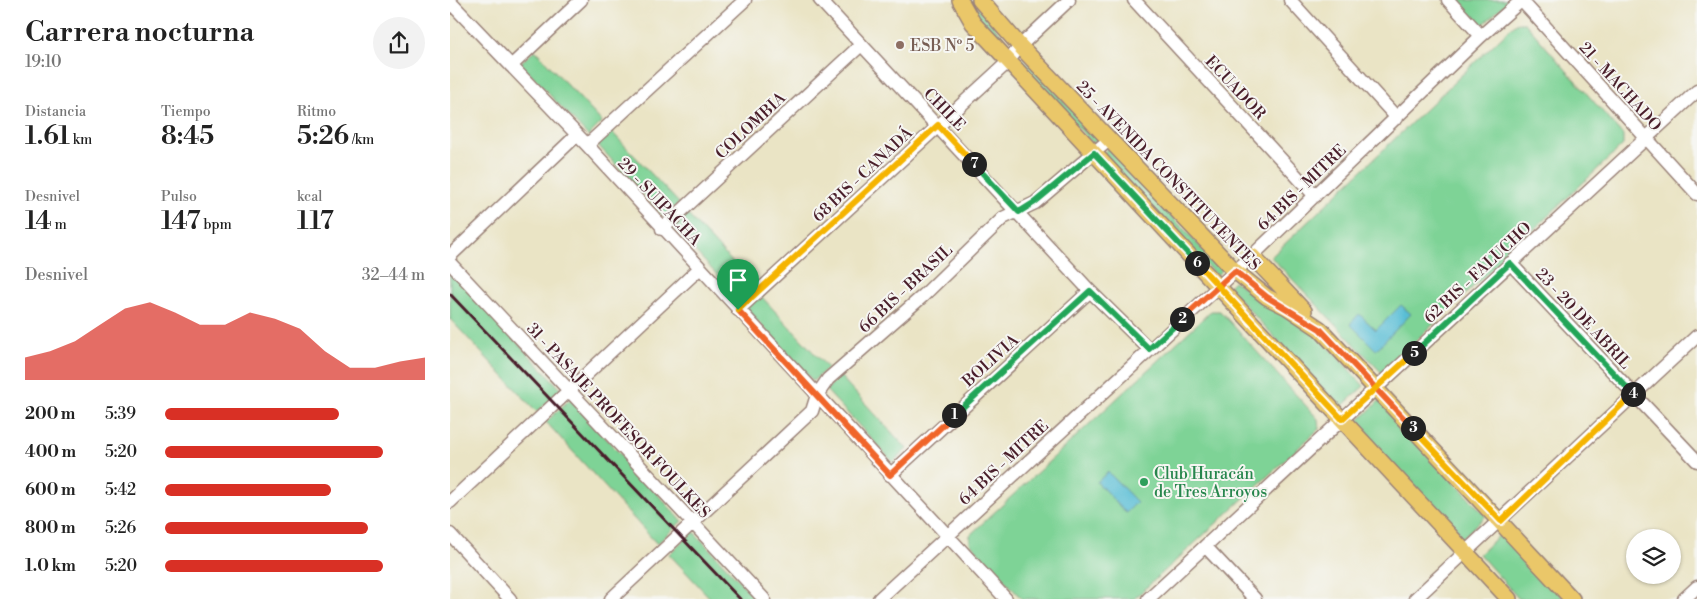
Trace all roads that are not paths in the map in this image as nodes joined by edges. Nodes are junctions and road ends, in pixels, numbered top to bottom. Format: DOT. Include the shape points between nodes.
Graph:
graph roads {
  1 [pos="581,0"];
  2 [pos="745,0"];
  3 [pos="820,0"];
  4 [pos="951,0"];
  5 [pos="960,0"];
  6 [pos="980,0"];
  7 [pos="1069,0"];
  8 [pos="1134,0"];
  9 [pos="1290,0"];
  10 [pos="1448,0"];
  11 [pos="1522,0"];
  12 [pos="452,3"];
  13 [pos="973,23"];
  14 [pos="1481,36"];
  15 [pos="861,46"];
  16 [pos="1020,46"];
  17 [pos="1008,62"];
  18 [pos="511,66"];
  19 [pos="1697,91"];
  20 [pos="1397,118"];
  21 [pos="938,125"];
  22 [pos="576,136"];
  23 [pos="1645,138"];
  24 [pos="1110,139"];
  25 [pos="587,145"];
  26 [pos="1094,153"];
  27 [pos="1697,194"];
  28 [pos="1315,196"];
  29 [pos="1019,212"];
  30 [pos="662,229"];
  31 [pos="450,256"];
  32 [pos="1252,256"];
  33 [pos="450,263"];
  34 [pos="1510,263"];
  35 [pos="700,268"];
  36 [pos="1235,271"];
  37 [pos="1218,286"];
  38 [pos="1090,291"];
  39 [pos="738,310"];
  40 [pos="1320,329"];
  41 [pos="1697,336"];
  42 [pos="1149,349"];
  43 [pos="1376,388"];
  44 [pos="569,390"];
  45 [pos="1634,394"];
  46 [pos="817,395"];
  47 [pos="1342,419"];
  48 [pos="1697,461"];
  49 [pos="890,475"];
  50 [pos="450,502"];
  51 [pos="1501,521"];
  52 [pos="693,523"];
  53 [pos="450,534"];
  54 [pos="947,536"];
  55 [pos="1205,546"];
  56 [pos="1466,551"];
  57 [pos="1697,587"];
  58 [pos="510,599"];
  59 [pos="611,599"];
  60 [pos="764,599"];
  61 [pos="879,599"];
  62 [pos="1006,599"];
  63 [pos="1148,599"];
  64 [pos="1255,599"];
  65 [pos="1415,599"];
  66 [pos="1509,599"];
  67 [pos="1572,599"];
  68 [pos="1684,599"];
  1 -- 18 [label="street"];
  2 -- 25 [label="street"];
  3 -- 15 [label="street, CHILE"];
  4 -- 13 [label="street"];
  5 -- 13 [label="main road"];
  6 -- 16 [label="main road, 25 - AVENIDA CONSTITUYENTES"];
  7 -- 16 [label="street, 68 BIS - CANADÁ"];
  8 -- 28 [label="street, ECUADOR"];
  9 -- 20 [label="street"];
  10 -- 14 [label="street"];
  11 -- 14 [label="street, 64 BIS - MITRE"];
  11 -- 23 [label="street, 21 - MACHADO"];
  12 -- 18 [label="street, 29 - SUIPACHA"];
  13 -- 17 [label="main road"];
  14 -- 20 [label="street, 64 BIS - MITRE"];
  15 -- 21 [label="street, CHILE"];
  15 -- 30 [label="street, COLOMBIA"];
  16 -- 17 [label="street, 68 BIS - CANADÁ"];
  16 -- 24 [label="main road, 25 - AVENIDA CONSTITUYENTES"];
  17 -- 21 [label="street, 68 BIS - CANADÁ"];
  17 -- 26 [label="main road"];
  18 -- 22 [label="street, 29 - SUIPACHA"];
  19 -- 23 [label="street, 62 BIS - FALUCHO"];
  20 -- 28 [label="street, 64 BIS - MITRE"];
  21 -- 29 [label="street, CHILE"];
  21 -- 39 [label="street, 68 BIS - CANADÁ"];
  22 -- 25 [label="street, 29 - SUIPACHA"];
  22 -- 31 [label="street"];
  23 -- 27 [label="street, 21 - MACHADO"];
  23 -- 34 [label="street, 62 BIS - FALUCHO"];
  24 -- 26 [label="street, 66 BIS - BRASIL"];
  24 -- 36 [label="main road, 25 - AVENIDA CONSTITUYENTES"];
  25 -- 30 [label="street, 29 - SUIPACHA"];
  26 -- 29 [label="street, 66 BIS - BRASIL"];
  26 -- 37 [label="main road"];
  28 -- 32 [label="street, 64 BIS - MITRE"];
  29 -- 38 [label="street, CHILE"];
  29 -- 46 [label="street, 66 BIS - BRASIL" via="1003,218 924,295 828,379"];
  30 -- 35 [label="street, 29 - SUIPACHA"];
  32 -- 36 [label="street, 64 BIS - MITRE"];
  32 -- 40 [label="main road"];
  33 -- 44 [label="street, 31 - PASAJE PROFESOR FOULKES"];
  34 -- 43 [label="street, 62 BIS - FALUCHO"];
  34 -- 45 [label="street, 23 - 20 DE ABRIL"];
  35 -- 39 [label="street, 29 - SUIPACHA"];
  35 -- 44 [label="street"];
  36 -- 37 [label="street, 64 BIS - MITRE"];
  36 -- 40 [label="main road, 25 - AVENIDA CONSTITUYENTES" via="1267,297"];
  37 -- 42 [label="street, 64 BIS - MITRE"];
  37 -- 47 [label="main road"];
  38 -- 42 [label="street, CHILE"];
  38 -- 49 [label="street, BOLIVIA"];
  39 -- 46 [label="street, 29 - SUIPACHA"];
  40 -- 43 [label="main road, 25 - AVENIDA CONSTITUYENTES"];
  41 -- 45 [label="street"];
  42 -- 54 [label="street, 64 BIS - MITRE"];
  43 -- 47 [label="street, 62 BIS - FALUCHO"];
  43 -- 51 [label="main road, 25 - AVENIDA CONSTITUYENTES"];
  44 -- 50 [label="street"];
  44 -- 52 [label="street, 31 - PASAJE PROFESOR FOULKES"];
  45 -- 48 [label="street, 23 - 20 DE ABRIL"];
  45 -- 51 [label="street"];
  46 -- 49 [label="street, 29 - SUIPACHA"];
  46 -- 52 [label="street, 66 BIS - BRASIL" via="812,411"];
  47 -- 55 [label="street, 62 BIS - FALUCHO"];
  47 -- 56 [label="main road"];
  49 -- 54 [label="street, 29 - SUIPACHA"];
  51 -- 56 [label="street"];
  51 -- 67 [label="main road, 25 - AVENIDA CONSTITUYENTES"];
  52 -- 59 [label="street, 66 BIS - BRASIL"];
  52 -- 60 [label="street, 31 - PASAJE PROFESOR FOULKES"];
  53 -- 58 [label="street"];
  54 -- 61 [label="street, 64 BIS - MITRE"];
  54 -- 62 [label="street, 29 - SUIPACHA"];
  55 -- 63 [label="street, 62 BIS - FALUCHO"];
  55 -- 64 [label="street"];
  56 -- 65 [label="street"];
  56 -- 66 [label="main road"];
  57 -- 68 [label="street"];
}
